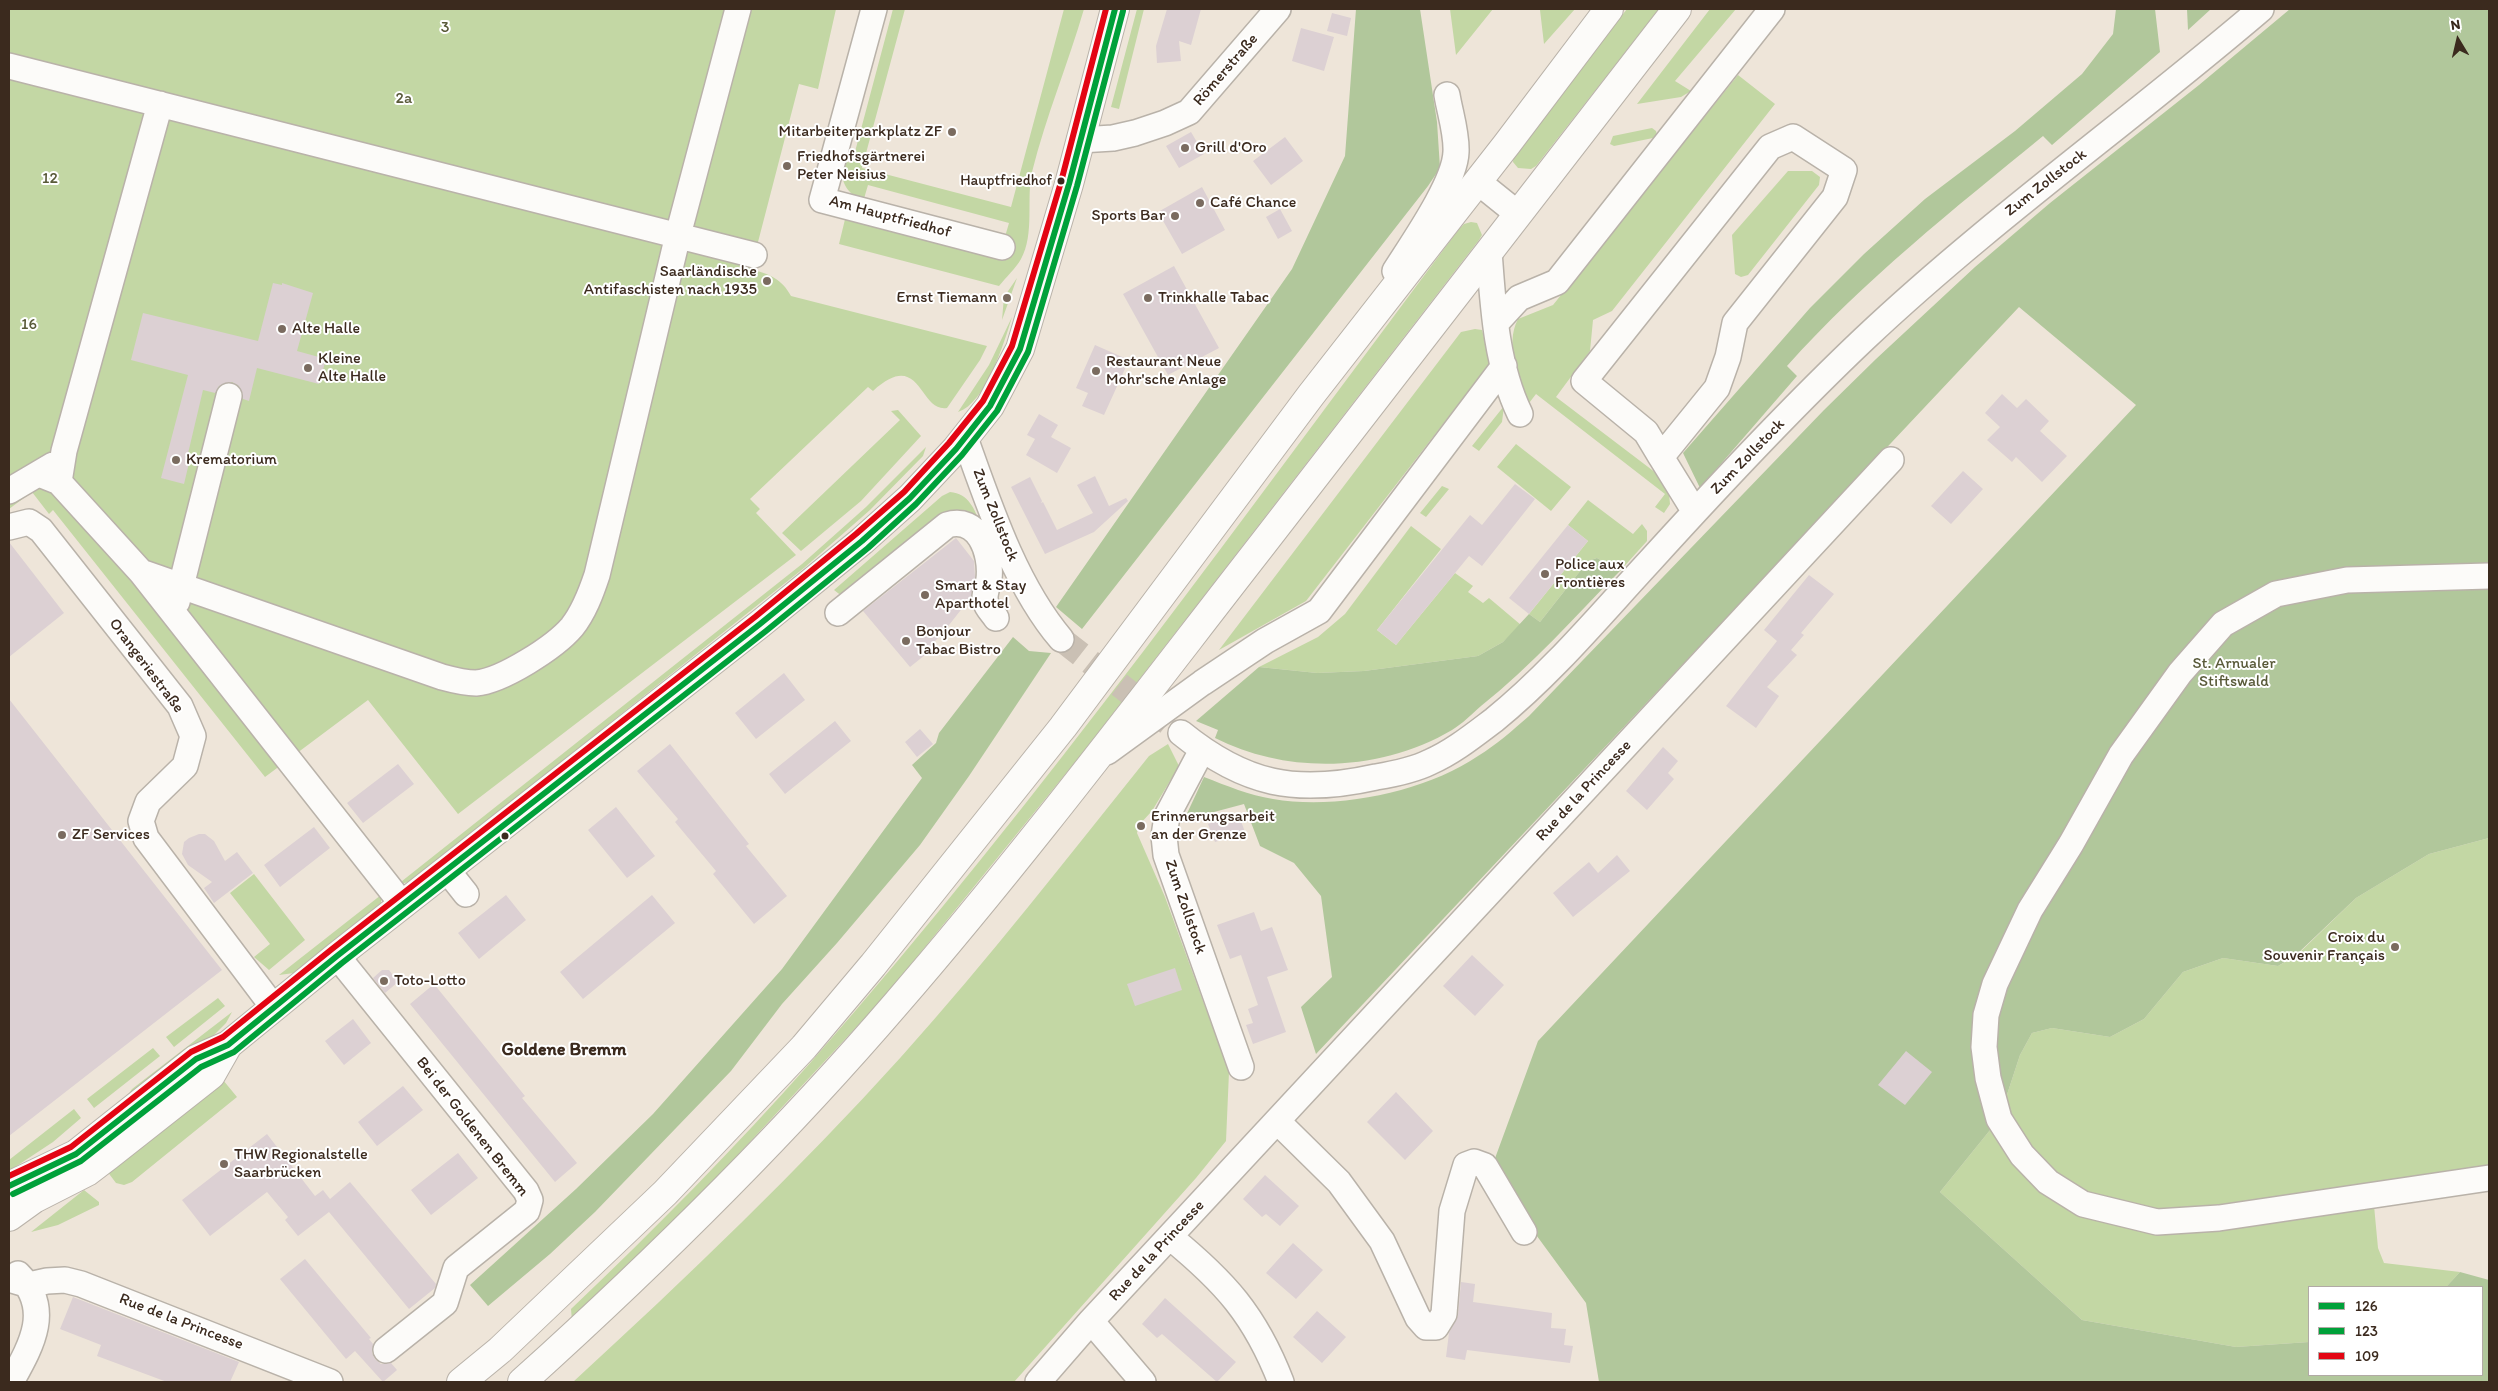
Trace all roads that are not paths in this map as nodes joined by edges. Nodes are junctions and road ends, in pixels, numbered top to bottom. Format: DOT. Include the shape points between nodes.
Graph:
graph roads {
  1 [pos="738,9"];
  2 [pos="874,9"];
  3 [pos="1115,9"];
  4 [pos="1278,9"];
  5 [pos="1609,9"];
  6 [pos="1677,9"];
  7 [pos="1772,9"];
  8 [pos="2261,9"];
  9 [pos="9,66"];
  10 [pos="1447,95"];
  11 [pos="160,104"];
  12 [pos="1080,140"];
  13 [pos="1477,181"];
  14 [pos="1518,214"];
  15 [pos="678,235"];
  16 [pos="1002,247"];
  17 [pos="1489,251"];
  18 [pos="754,255"];
  19 [pos="1496,323"];
  20 [pos="1348,347"];
  21 [pos="1504,366"];
  22 [pos="229,396"];
  23 [pos="1520,414"];
  24 [pos="965,438"];
  25 [pos="1661,457"];
  26 [pos="1891,460"];
  27 [pos="49,478"];
  28 [pos="9,490"];
  29 [pos="1695,512"];
  30 [pos="9,527"];
  31 [pos="141,572"];
  32 [pos="2489,576"];
  33 [pos="180,585"];
  34 [pos="174,613"];
  35 [pos="838,613"];
  36 [pos="996,618"];
  37 [pos="1061,639"];
  38 [pos="1181,733"];
  39 [pos="1202,750"];
  40 [pos="1093,763"];
  41 [pos="447,870"];
  42 [pos="466,894"];
  43 [pos="402,905"];
  44 [pos="337,956"];
  45 [pos="274,1008"];
  46 [pos="228,1045"];
  47 [pos="1241,1067"];
  48 [pos="1277,1121"];
  49 [pos="2489,1178"];
  50 [pos="9,1186"];
  51 [pos="9,1216"];
  52 [pos="1524,1232"];
  53 [pos="1170,1237"];
  54 [pos="9,1265"];
  55 [pos="19,1282"];
  56 [pos="1091,1321"];
  57 [pos="386,1350"];
  58 [pos="469,1376"];
  59 [pos="10,1382"];
  60 [pos="330,1382"];
  61 [pos="522,1382"];
  62 [pos="1038,1382"];
  63 [pos="1143,1382"];
  64 [pos="1281,1382"];
  1 -- 15 [label="street"];
  2 -- 16 [label="street, Am Hauptfriedhof" via="822,200"];
  3 -- 12 [label="main road"];
  4 -- 12 [label="street, Römerstraße" via="1190,112 1135,133"];
  5 -- 13 [label="main road"];
  6 -- 14 [label="main road"];
  7 -- 19 [label="street" via="1557,282 1519,298"];
  8 -- 29 [label="street, Zum Zollstock" via="2188,71 2002,217 1919,288 1810,392"];
  9 -- 11 [label="street"];
  10 -- 20 [label="street" via="1456,153 1451,172 1441,196"];
  11 -- 15 [label="street"];
  11 -- 27 [label="street" via="64,451"];
  12 -- 24 [label="main road" via="1020,349 994,400"];
  13 -- 14 [label="street"];
  13 -- 20 [label="main road"];
  14 -- 17 [label="main road"];
  15 -- 18 [label="street"];
  15 -- 33 [label="street" via="591,594 572,627 536,655 500,676 478,683 463,682"];
  17 -- 19 [label="street"];
  17 -- 40 [label="main road"];
  19 -- 21 [label="street"];
  20 -- 58 [label="main road" via="1063,727 804,1047 664,1193"];
  21 -- 23 [label="street" via="1510,393"];
  21 -- 40 [label="street" via="1318,611 1202,683"];
  22 -- 33 [label="street"];
  24 -- 37 [label="street, Zum Zollstock" via="1016,569 1044,619"];
  24 -- 41 [label="main road" via="910,498 812,582"];
  25 -- 25 [label="street" via="1717,388 1735,322 1835,198 1844,170 1793,137 1770,147 1584,381 1646,432"];
  25 -- 29 [label="street"];
  26 -- 48 [label="street, Rue de la Princesse"];
  27 -- 28 [label="street"];
  27 -- 31 [label="street"];
  29 -- 39 [label="street, Zum Zollstock" via="1574,645 1517,701 1470,739 1430,762 1365,780 1303,786 1275,783 1246,774 1222,764"];
  30 -- 45 [label="street, Orangeriestraße" via="29,522 41,530 180,706 193,736 185,766 148,802 141,821 146,838"];
  31 -- 33 [label="street"];
  31 -- 34 [label="street"];
  32 -- 49 [label="street" via="2347,580 2276,594 2223,624 2180,672 2121,755 2030,910 1994,984 1986,1015 1984,1047 1999,1119 2022,1155 2048,1182 2083,1204 2157,1222 2219,1218"];
  33 -- 34 [label="street"];
  34 -- 43 [label="street"];
  35 -- 36 [label="street" via="946,525 956,522 977,530 989,563 985,598"];
  38 -- 39 [label="street, Zum Zollstock"];
  39 -- 47 [label="street, Zum Zollstock" via="1167,816 1166,855"];
  40 -- 61 [label="main road" via="898,1002 756,1159 647,1268"];
  41 -- 42 [label="street"];
  41 -- 43 [label="main road"];
  43 -- 44 [label="main road"];
  44 -- 45 [label="main road"];
  44 -- 57 [label="street, Bei der Goldenen Bremm" via="530,1200 527,1211 456,1268 448,1298 437,1311"];
  45 -- 46 [label="main road"];
  46 -- 50 [label="main road" via="196,1059 76,1154"];
  46 -- 51 [label="main road" via="211,1075 108,1156 87,1172 26,1203"];
  48 -- 52 [label="street" via="1339,1182 1382,1241 1418,1318 1426,1328 1436,1327 1444,1314 1452,1211 1466,1165 1474,1162 1485,1166"];
  48 -- 53 [label="street, Rue de la Princesse"];
  53 -- 56 [label="street, Rue de la Princesse"];
  53 -- 64 [label="street" via="1231,1293 1269,1352"];
  54 -- 55 [label="street"];
  55 -- 59 [label="street" via="35,1298 36,1327 33,1340"];
  55 -- 60 [label="street, Rue de la Princesse" via="82,1284"];
  56 -- 62 [label="street, Rue de la Princesse"];
  56 -- 63 [label="street"];
}
